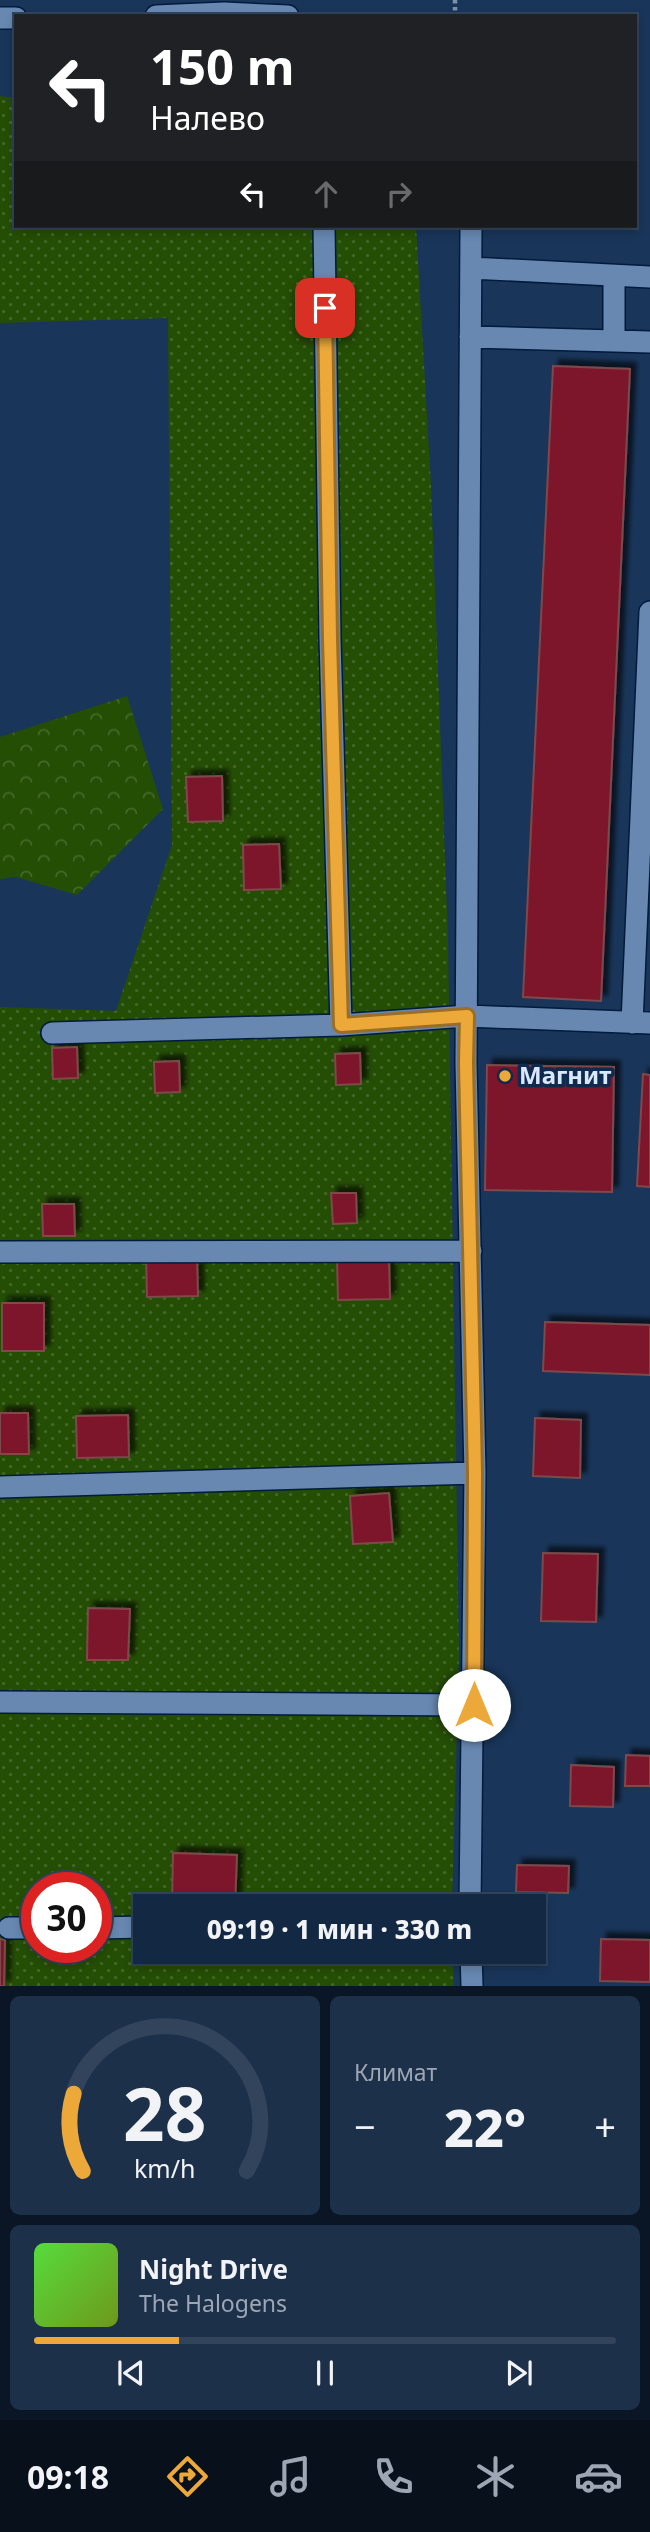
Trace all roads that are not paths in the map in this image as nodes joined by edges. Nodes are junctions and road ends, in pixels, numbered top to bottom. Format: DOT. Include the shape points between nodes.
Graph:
graph roads {
  1 [pos="201,14"];
  2 [pos="245,14"];
  3 [pos="324,228"];
  4 [pos="471,228"];
  5 [pos="471,268"];
  6 [pos="614,276"];
  7 [pos="650,277"];
  8 [pos="470,337"];
  9 [pos="614,340"];
  10 [pos="650,342"];
  11 [pos="650,612"];
  12 [pos="467,1016"];
  13 [pos="641,1023"];
  14 [pos="341,1025"];
  15 [pos="52,1032"];
  16 [pos="471,1251"];
  17 [pos="0,1252"];
  18 [pos="475,1473"];
  19 [pos="0,1487"];
  20 [pos="0,1702"];
  21 [pos="474,1705"];
  22 [pos="470,1894"];
  23 [pos="133,1927"];
  24 [pos="9,1928"];
  25 [pos="21,1928"];
  26 [pos="112,1928"];
  27 [pos="471,1964"];
  28 [pos="472,1986"];
  1 -- 2 [label="street"];
  3 -- 14 [label="street"];
  4 -- 5 [label="street"];
  5 -- 6 [label="street"];
  5 -- 8 [label="street"];
  6 -- 7 [label="street"];
  6 -- 9 [label="street"];
  8 -- 9 [label="street"];
  8 -- 12 [label="street"];
  9 -- 10 [label="street"];
  11 -- 13 [label="street"];
  12 -- 13 [label="street"];
  12 -- 14 [label="street"];
  12 -- 16 [label="street"];
  14 -- 15 [label="street"];
  16 -- 17 [label="street"];
  16 -- 18 [label="street"];
  18 -- 19 [label="street"];
  18 -- 21 [label="street"];
  20 -- 21 [label="street"];
  21 -- 22 [label="street"];
  23 -- 26 [label="street"];
  24 -- 25 [label="street"];
  27 -- 28 [label="street"];
}
